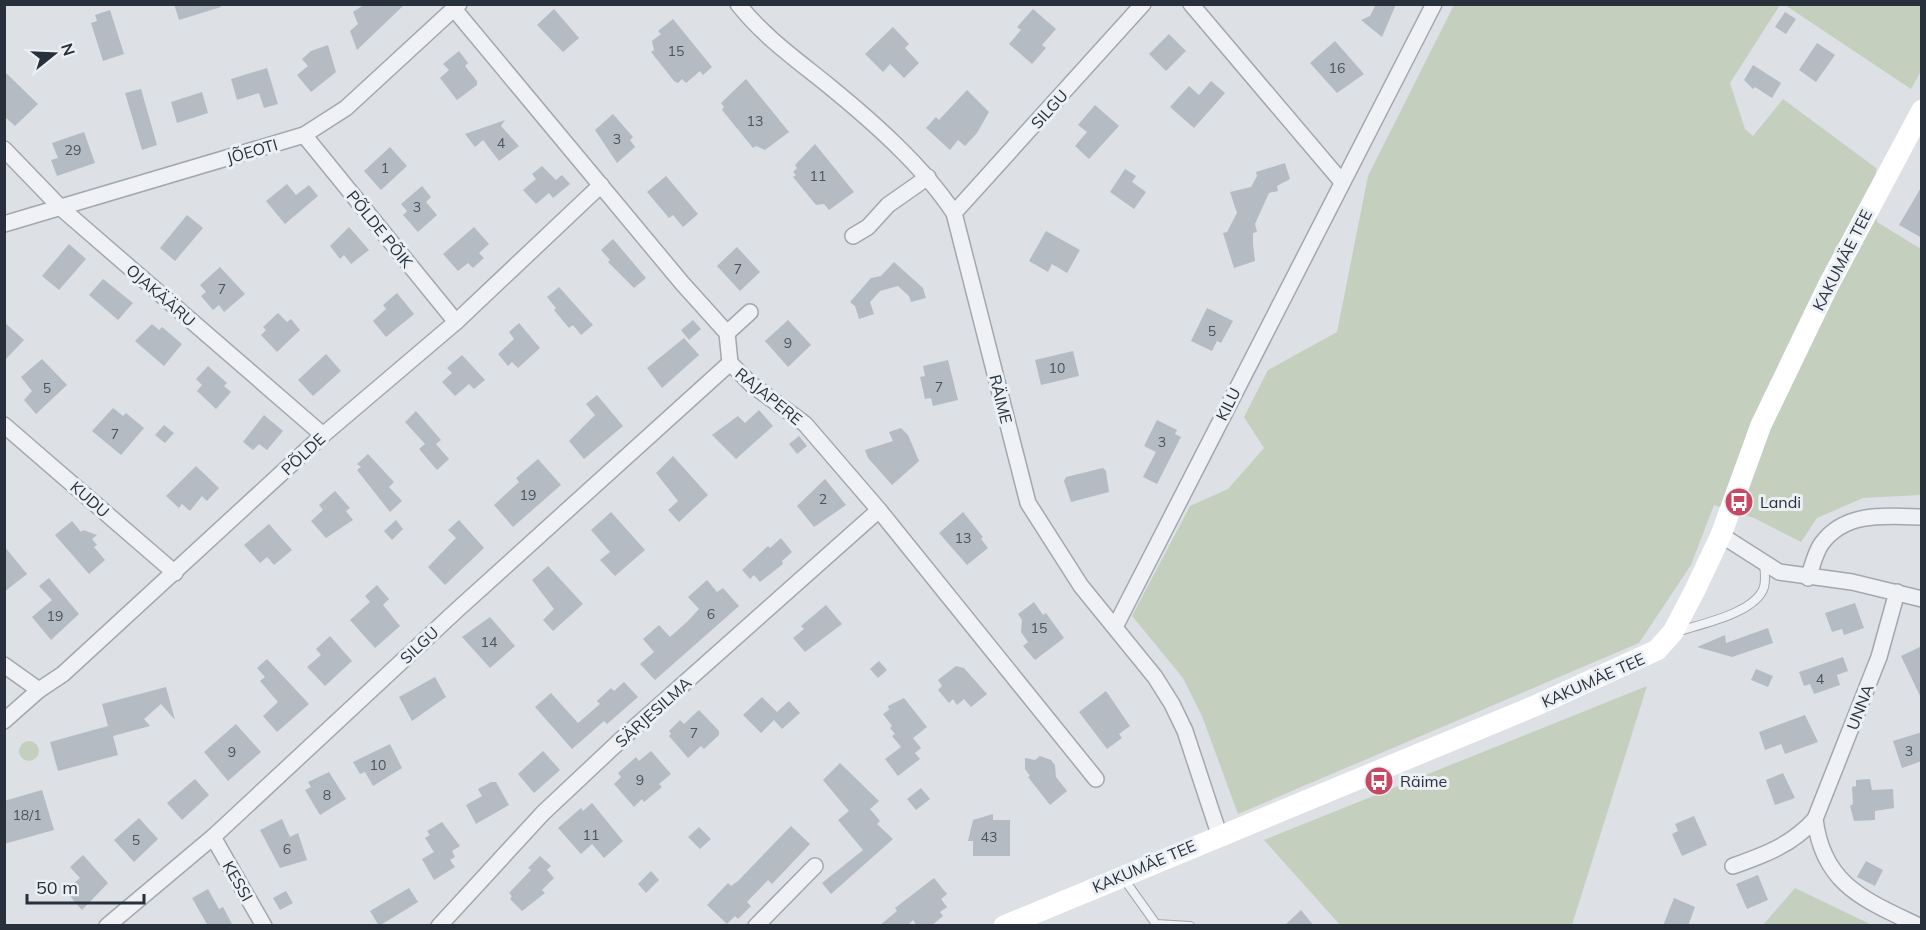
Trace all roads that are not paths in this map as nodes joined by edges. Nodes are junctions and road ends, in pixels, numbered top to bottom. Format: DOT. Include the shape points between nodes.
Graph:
graph roads {
  1 [pos="738,4"];
  2 [pos="1143,4"];
  3 [pos="1191,4"];
  4 [pos="1434,4"];
  5 [pos="456,7"];
  6 [pos="1922,110"];
  7 [pos="304,135"];
  8 [pos="4,148"];
  9 [pos="928,177"];
  10 [pos="1342,182"];
  11 [pos="601,185"];
  12 [pos="61,208"];
  13 [pos="954,213"];
  14 [pos="4,224"];
  15 [pos="853,236"];
  16 [pos="750,312"];
  17 [pos="456,322"];
  18 [pos="727,333"];
  19 [pos="730,363"];
  20 [pos="4,425"];
  21 [pos="323,435"];
  22 [pos="879,510"];
  23 [pos="1922,517"];
  24 [pos="1721,535"];
  25 [pos="1764,564"];
  26 [pos="175,573"];
  27 [pos="1808,578"];
  28 [pos="1897,592"];
  29 [pos="1922,599"];
  30 [pos="1115,627"];
  31 [pos="1673,632"];
  32 [pos="4,665"];
  33 [pos="39,690"];
  34 [pos="4,721"];
  35 [pos="1096,779"];
  36 [pos="1815,819"];
  37 [pos="1219,834"];
  38 [pos="213,837"];
  39 [pos="815,866"];
  40 [pos="1733,866"];
  41 [pos="1121,875"];
  42 [pos="107,926"];
  43 [pos="264,926"];
  44 [pos="439,926"];
  45 [pos="756,926"];
  46 [pos="1004,926"];
  47 [pos="1190,926"];
  48 [pos="1919,926"];
  1 -- 9 [label="street, RÄIME" via="758,29 831,87"];
  2 -- 13 [label="street, SILGU"];
  3 -- 10 [label="street"];
  4 -- 10 [label="street, KILU"];
  5 -- 7 [label="street, JÕEOTI" via="346,108"];
  5 -- 11 [label="street"];
  6 -- 24 [label="street, KAKUMÄE TEE" via="1828,286 1761,425"];
  7 -- 12 [label="street, JÕEOTI"];
  7 -- 17 [label="street, PÕLDE PÕIK"];
  8 -- 12 [label="street, OJAKÄÄRU"];
  9 -- 13 [label="street, RÄIME"];
  9 -- 15 [label="street"];
  10 -- 30 [label="street, KILU"];
  11 -- 17 [label="street, PÕLDE"];
  11 -- 18 [label="street"];
  12 -- 14 [label="street, JÕEOTI"];
  12 -- 21 [label="street, OJAKÄÄRU"];
  13 -- 30 [label="street, RÄIME" via="1028,503 1081,586"];
  16 -- 18 [label="street"];
  17 -- 21 [label="street, PÕLDE"];
  18 -- 19 [label="street, RAJAPERE"];
  19 -- 22 [label="street, RAJAPERE" via="804,424"];
  19 -- 38 [label="street, SILGU"];
  20 -- 26 [label="street, KUDU"];
  21 -- 26 [label="street, PÕLDE"];
  22 -- 35 [label="street, RAJAPERE"];
  22 -- 44 [label="street, SÄRJESILMA" via="559,797"];
  23 -- 27 [label="street" via="1871,516 1845,524 1822,544"];
  24 -- 25 [label="street"];
  24 -- 31 [label="street, KAKUMÄE TEE"];
  25 -- 27 [label="street" via="1779,572"];
  25 -- 31 [label="lane" via="1763,590 1758,597 1720,619"];
  26 -- 33 [label="street, PÕLDE" via="63,674"];
  27 -- 28 [label="street"];
  28 -- 29 [label="street"];
  28 -- 36 [label="street, UNNA" via="1880,657"];
  30 -- 37 [label="street, RÄIME" via="1172,704 1185,731"];
  31 -- 37 [label="street, KAKUMÄE TEE" via="1657,650 1632,663"];
  32 -- 33 [label="street"];
  33 -- 34 [label="street, PÕLDE"];
  36 -- 40 [label="street, UNNA" via="1800,836 1766,855"];
  36 -- 48 [label="street" via="1817,841 1843,884 1867,901"];
  37 -- 41 [label="street, KAKUMÄE TEE"];
  38 -- 42 [label="street, SILGU"];
  38 -- 43 [label="street, KESSI"];
  39 -- 45 [label="street"];
  41 -- 46 [label="street, KAKUMÄE TEE"];
  41 -- 47 [label="lane" via="1156,924"];
}
